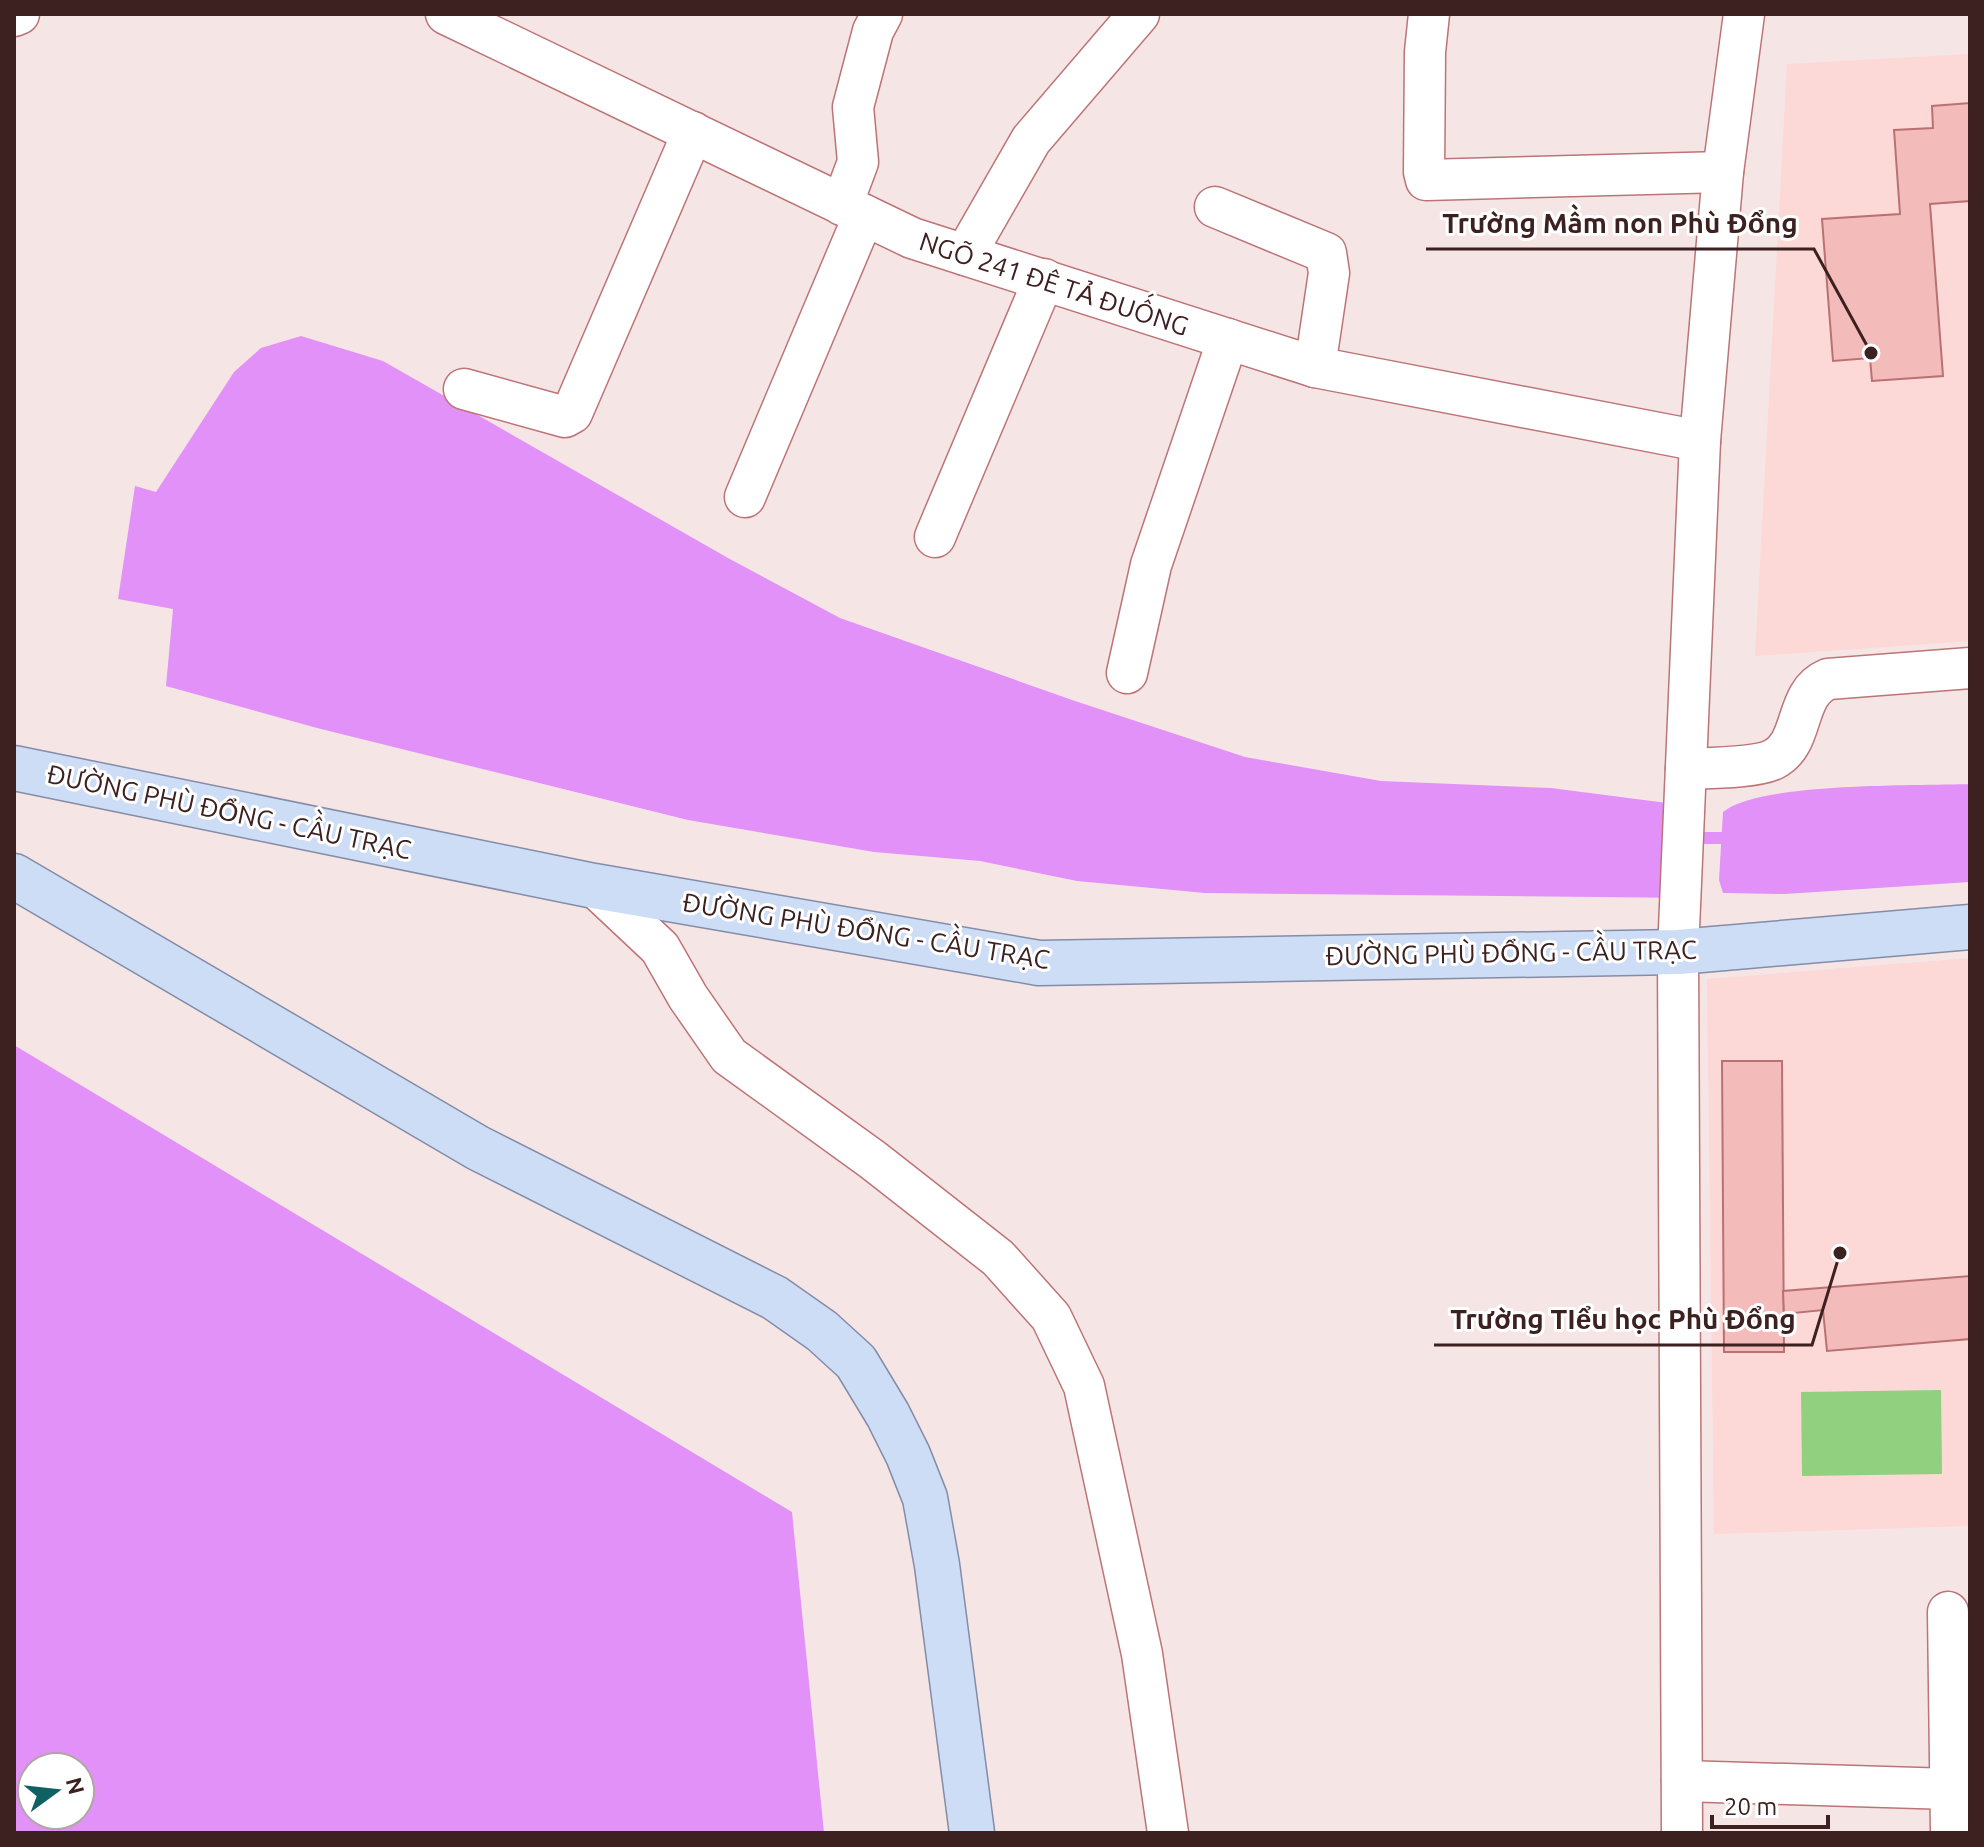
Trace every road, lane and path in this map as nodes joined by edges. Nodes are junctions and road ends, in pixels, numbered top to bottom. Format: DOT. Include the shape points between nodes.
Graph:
graph roads {
  1 [pos="446,14"];
  2 [pos="882,14"];
  3 [pos="1139,14"];
  4 [pos="1429,14"];
  5 [pos="1744,14"];
  6 [pos="693,132"];
  7 [pos="1723,172"];
  8 [pos="1215,207"];
  9 [pos="853,210"];
  10 [pos="965,255"];
  11 [pos="1044,279"];
  12 [pos="1228,339"];
  13 [pos="1315,367"];
  14 [pos="464,389"];
  15 [pos="1700,441"];
  16 [pos="745,497"];
  17 [pos="935,537"];
  18 [pos="1970,668"];
  19 [pos="1127,673"];
  20 [pos="14,768"];
  21 [pos="1686,769"];
  22 [pos="14,876"];
  23 [pos="594,886"];
  24 [pos="1970,927"];
  25 [pos="1678,952"];
  26 [pos="1948,1612"];
  27 [pos="1682,1781"];
  28 [pos="1951,1789"];
  29 [pos="972,1833"];
  30 [pos="1168,1833"];
  31 [pos="1682,1833"];
  32 [pos="1951,1833"];
  1 -- 6 [label="street, NGÕ 241 ĐÊ TẢ ĐUỐNG"];
  2 -- 9 [label="street" via="853,107 858,162"];
  3 -- 10 [label="street" via="1031,140"];
  4 -- 7 [label="street" via="1426,180"];
  5 -- 7 [label="street"];
  6 -- 9 [label="street, NGÕ 241 ĐÊ TẢ ĐUỐNG"];
  6 -- 14 [label="street" via="572,413 565,417"];
  7 -- 15 [label="street"];
  8 -- 13 [label="street" via="1326,253 1329,273"];
  9 -- 10 [label="street, NGÕ 241 ĐÊ TẢ ĐUỐNG"];
  9 -- 16 [label="street"];
  10 -- 11 [label="street, NGÕ 241 ĐÊ TẢ ĐUỐNG"];
  11 -- 12 [label="street, NGÕ 241 ĐÊ TẢ ĐUỐNG"];
  11 -- 17 [label="street"];
  12 -- 13 [label="street, NGÕ 241 ĐÊ TẢ ĐUỐNG"];
  12 -- 19 [label="street" via="1151,565"];
  13 -- 15 [label="street, NGÕ 241 ĐÊ TẢ ĐUỐNG"];
  15 -- 21 [label="street"];
  18 -- 21 [label="street" via="1828,679 1810,693 1788,747 1774,759"];
  20 -- 23 [label="main road, ĐƯỜNG PHÙ ĐỔNG - CẦU TRẠC"];
  21 -- 25 [label="street"];
  22 -- 29 [label="main road" via="478,1148 775,1298 856,1362 888,1415 925,1498"];
  23 -- 25 [label="main road, ĐƯỜNG PHÙ ĐỔNG - CẦU TRẠC" via="1039,963"];
  23 -- 30 [label="street" via="660,948 729,1056 998,1258 1051,1317 1084,1386 1142,1654"];
  24 -- 25 [label="main road, ĐƯỜNG PHÙ ĐỔNG - CẦU TRẠC"];
  25 -- 27 [label="street"];
  26 -- 28 [label="street"];
  27 -- 28 [label="street"];
  27 -- 31 [label="street"];
  28 -- 32 [label="street"];
}
